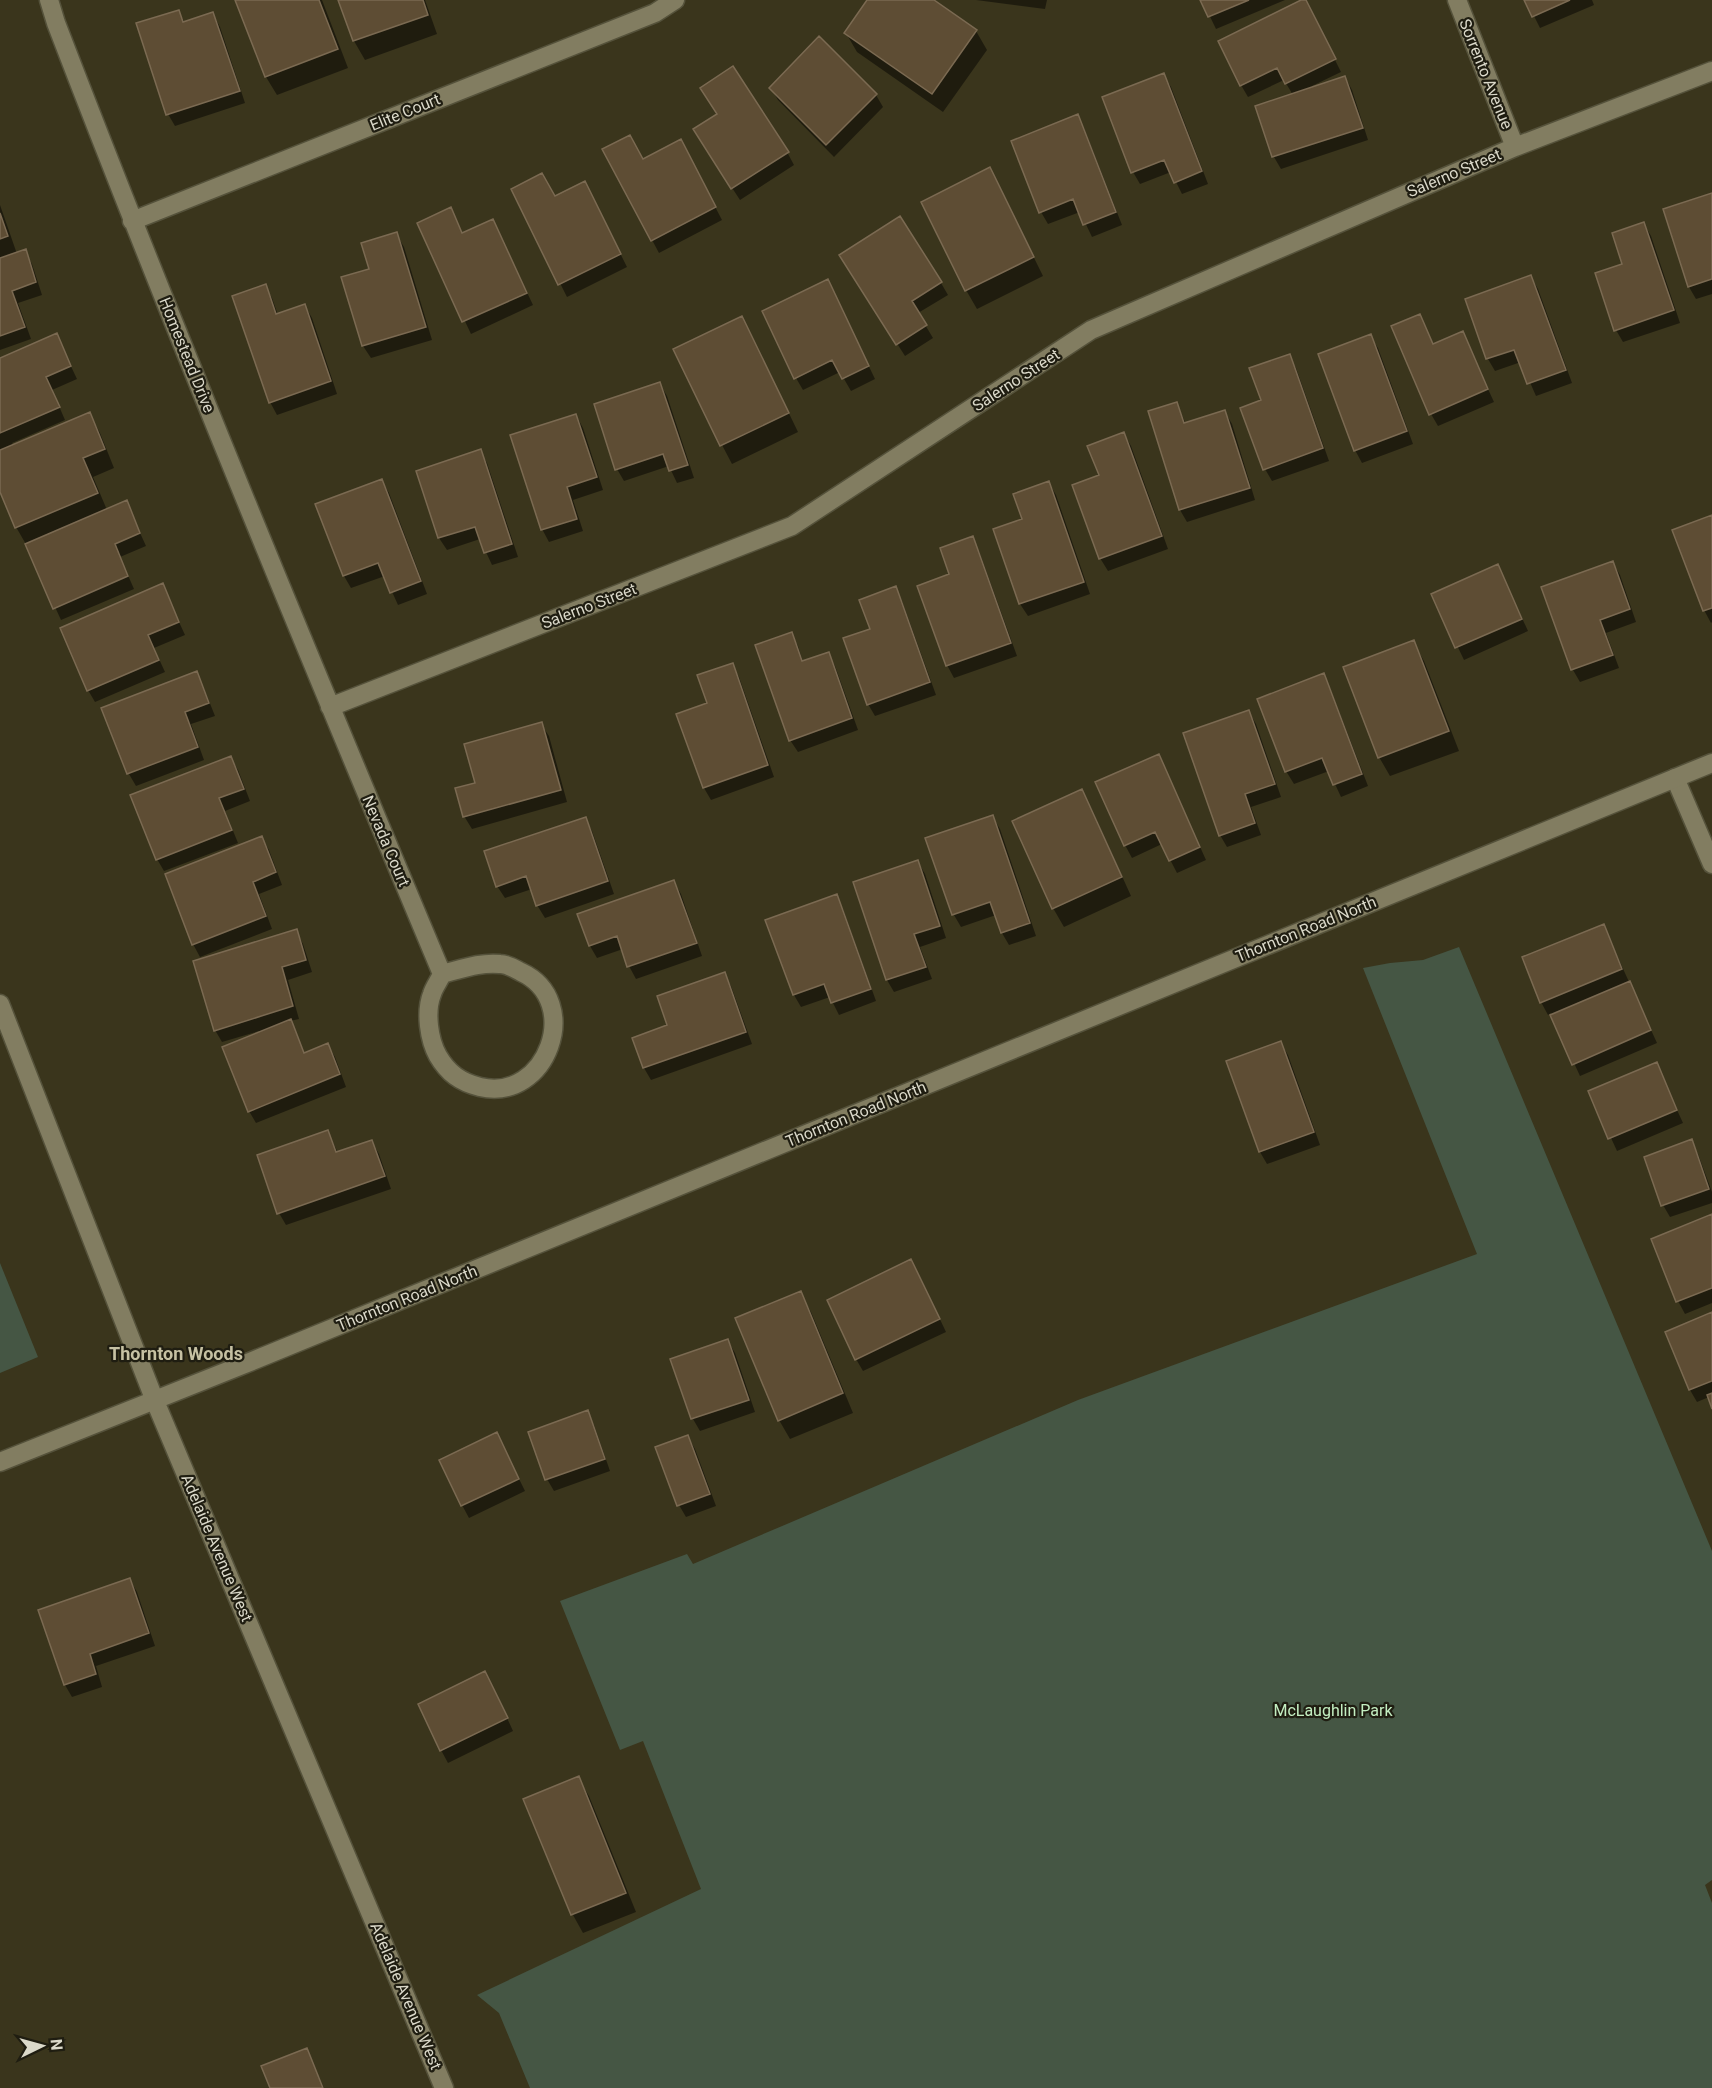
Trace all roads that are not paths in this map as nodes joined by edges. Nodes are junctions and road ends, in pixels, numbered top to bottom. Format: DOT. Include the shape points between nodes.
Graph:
graph roads {
  1 [pos="49,0"];
  2 [pos="675,0"];
  3 [pos="1456,0"];
  4 [pos="1712,71"];
  5 [pos="1515,147"];
  6 [pos="132,221"];
  7 [pos="330,707"];
  8 [pos="1712,763"];
  9 [pos="1676,778"];
  10 [pos="1712,864"];
  11 [pos="442,974"];
  12 [pos="0,1004"];
  13 [pos="155,1401"];
  14 [pos="0,1462"];
  15 [pos="444,2088"];
  1 -- 6 [label="street, Homestead Drive"];
  2 -- 6 [label="street, Elite Court" via="655,13"];
  3 -- 5 [label="street, Sorrento Avenue"];
  4 -- 5 [label="street, Salerno Street"];
  5 -- 7 [label="street, Salerno Street" via="1091,330 792,526"];
  6 -- 7 [label="street, Homestead Drive"];
  7 -- 11 [label="street, Nevada Court"];
  8 -- 9 [label="street, Thornton Road North"];
  9 -- 10 [label="street"];
  9 -- 13 [label="street, Thornton Road North"];
  11 -- 11 [label="street" via="431,995 429,1023 432,1045 446,1070 464,1083 489,1089 511,1086 531,1075 545,1059 554,1032 553,1011 545,992 530,976 503,964 481,964"];
  12 -- 13 [label="street, Adelaide Avenue West"];
  13 -- 14 [label="street, Thornton Road North"];
  13 -- 15 [label="street, Adelaide Avenue West"];
}
